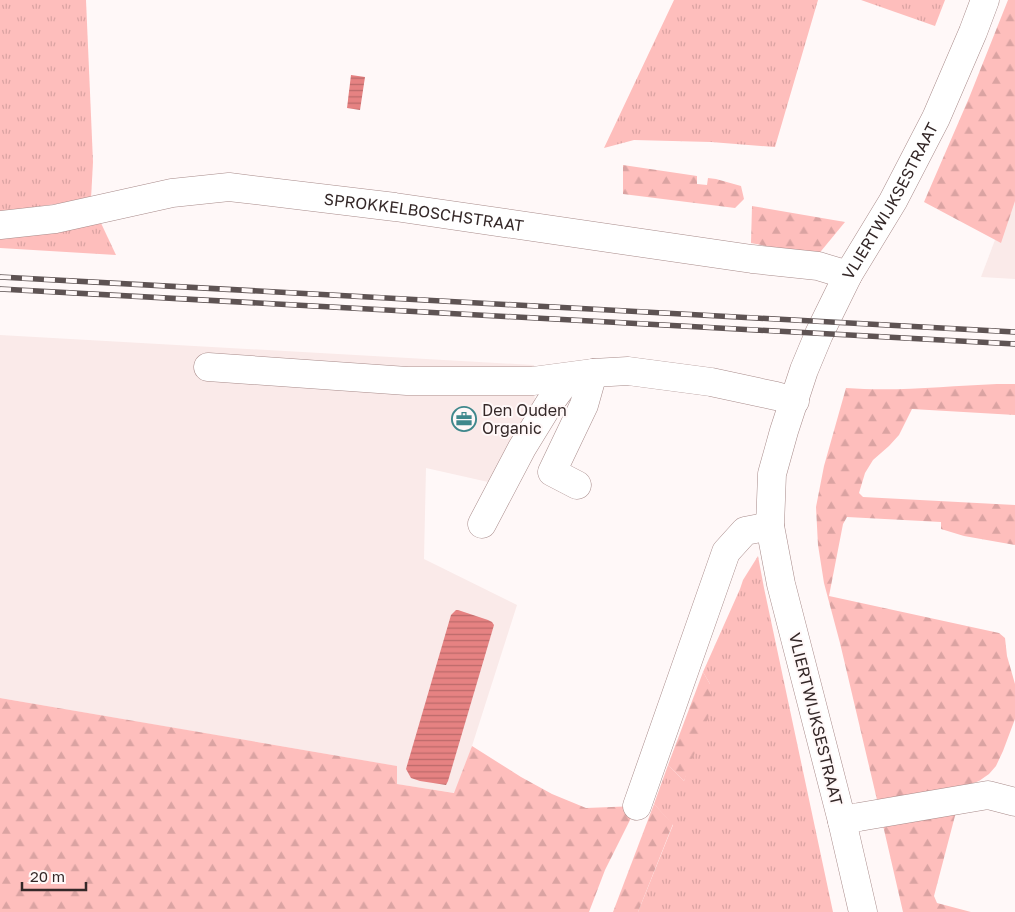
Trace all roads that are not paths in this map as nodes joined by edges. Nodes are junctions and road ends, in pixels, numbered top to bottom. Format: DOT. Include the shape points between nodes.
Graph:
graph roads {
  1 [pos="985,0"];
  2 [pos="0,225"];
  3 [pos="848,275"];
  4 [pos="208,367"];
  5 [pos="581,375"];
  6 [pos="794,401"];
  7 [pos="577,485"];
  8 [pos="482,524"];
  9 [pos="770,526"];
  10 [pos="1015,802"];
  11 [pos="637,806"];
  12 [pos="842,821"];
  13 [pos="863,912"];
  1 -- 3 [label="street, VLIERTWIJKSESTRAAT" via="936,118 894,201"];
  2 -- 3 [label="street, SPROKKELBOSCHSTRAAT" via="55,219 172,193 229,187 818,266"];
  3 -- 6 [label="street, VLIERTWIJKSESTRAAT" via="819,334"];
  4 -- 5 [label="street" via="407,381 533,381"];
  5 -- 6 [label="street" via="628,371 711,382"];
  5 -- 7 [label="street" via="584,405 552,472"];
  5 -- 8 [label="street" via="549,404"];
  6 -- 9 [label="street, VLIERTWIJKSESTRAAT" via="772,474"];
  9 -- 11 [label="street" via="745,531 726,552"];
  9 -- 12 [label="street, VLIERTWIJKSESTRAAT" via="781,584"];
  10 -- 12 [label="street" via="988,795"];
  12 -- 13 [label="street, VLIERTWIJKSESTRAAT"];
}
